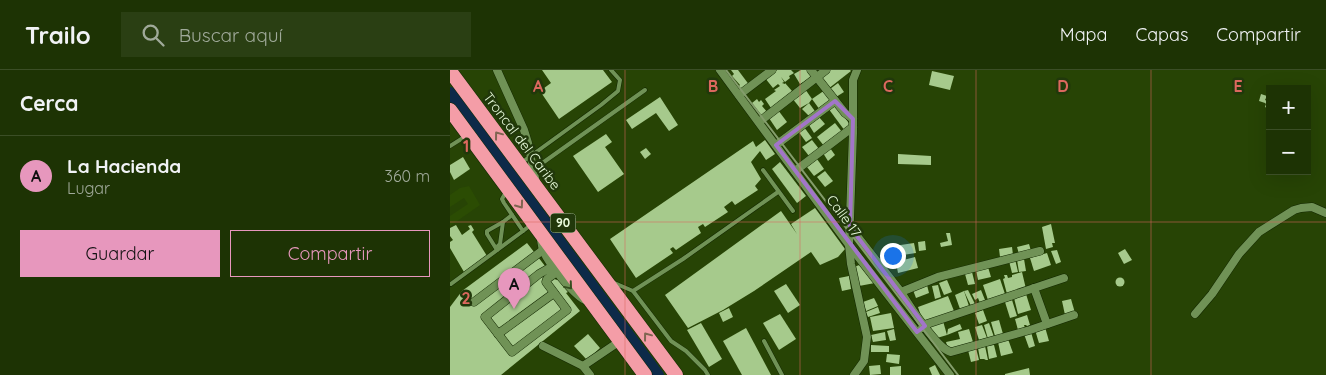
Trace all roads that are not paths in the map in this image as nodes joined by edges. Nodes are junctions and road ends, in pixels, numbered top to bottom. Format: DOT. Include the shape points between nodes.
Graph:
graph roads {
  1 [pos="497,70"];
  2 [pos="611,70"];
  3 [pos="720,70"];
  4 [pos="772,70"];
  5 [pos="811,70"];
  6 [pos="826,70"];
  7 [pos="856,70"];
  8 [pos="450,71"];
  9 [pos="816,77"];
  10 [pos="645,90"];
  11 [pos="739,95"];
  12 [pos="835,101"];
  13 [pos="450,110"];
  14 [pos="853,119"];
  15 [pos="759,122"];
  16 [pos="853,128"];
  17 [pos="468,134"];
  18 [pos="776,145"];
  19 [pos="450,146"];
  20 [pos="531,155"];
  21 [pos="519,164"];
  22 [pos="534,169"];
  23 [pos="763,170"];
  24 [pos="795,171"];
  25 [pos="536,187"];
  26 [pos="508,188"];
  27 [pos="778,192"];
  28 [pos="793,212"];
  29 [pos="1326,213"];
  30 [pos="512,215"];
  31 [pos="503,222"];
  32 [pos="850,227"];
  33 [pos="532,228"];
  34 [pos="849,244"];
  35 [pos="497,249"];
  36 [pos="543,250"];
  37 [pos="1040,251"];
  38 [pos="555,269"];
  39 [pos="604,278"];
  40 [pos="1064,278"];
  41 [pos="451,284"];
  42 [pos="1034,288"];
  43 [pos="633,291"];
  44 [pos="901,292"];
  45 [pos="554,293"];
  46 [pos="591,301"];
  47 [pos="474,302"];
  48 [pos="1074,314"];
  49 [pos="1194,314"];
  50 [pos="1047,324"];
  51 [pos="925,326"];
  52 [pos="917,332"];
  53 [pos="498,334"];
  54 [pos="620,341"];
  55 [pos="671,341"];
  56 [pos="764,341"];
  57 [pos="543,346"];
  58 [pos="660,353"];
  59 [pos="583,366"];
  60 [pos="590,375"];
  61 [pos="645,375"];
  62 [pos="676,375"];
  63 [pos="708,375"];
  64 [pos="782,375"];
  65 [pos="854,375"];
  66 [pos="950,375"];
  1 -- 20 [label="street" via="524,130"];
  2 -- 20 [label="lane" via="620,80 618,91"];
  3 -- 11 [label="street, Calle 17"];
  4 -- 11 [label="street"];
  5 -- 9 [label="street"];
  6 -- 9 [label="street"];
  7 -- 14 [label="street"];
  21 -- 8 [label="highway, Troncal del Caribe / 90, one-way"];
  9 -- 12 [label="street"];
  9 -- 15 [label="street"];
  10 -- 22 [label="lane"];
  11 -- 15 [label="street, Calle 17"];
  12 -- 14 [label="street"];
  12 -- 18 [label="street"];
  13 -- 17 [label="highway, 90"];
  14 -- 16 [label="street"];
  15 -- 18 [label="street, Calle 17"];
  16 -- 24 [label="street"];
  16 -- 32 [label="street"];
  17 -- 19 [label="lane"];
  17 -- 26 [label="highway, 90"];
  18 -- 24 [label="street, Calle 17"];
  20 -- 21 [label="lane"];
  20 -- 22 [label="street"];
  21 -- 25 [label="highway, Troncal del Caribe / 90"];
  22 -- 25 [label="street"];
  23 -- 27 [label="lane"];
  24 -- 34 [label="street, Calle 17"];
  25 -- 39 [label="highway, Troncal del Caribe / 90"];
  26 -- 30 [label="lane" via="502,198"];
  26 -- 33 [label="highway, 90, one-way"];
  27 -- 28 [label="lane"];
  27 -- 43 [label="lane"];
  29 -- 49 [label="street" via="1312,207 1301,208 1258,232"];
  30 -- 31 [label="lane"];
  30 -- 33 [label="lane"];
  31 -- 35 [label="lane"];
  31 -- 35 [label="lane" via="487,231"];
  32 -- 34 [label="street"];
  32 -- 44 [label="street"];
  33 -- 35 [label="lane"];
  33 -- 36 [label="street"];
  33 -- 46 [label="highway, 90"];
  34 -- 52 [label="street, Calle 17"];
  34 -- 65 [label="street" via="867,337 864,361"];
  35 -- 41 [label="lane"];
  36 -- 38 [label="street"];
  36 -- 47 [label="street"];
  37 -- 44 [label="street" via="953,273"];
  38 -- 45 [label="street" via="546,280"];
  38 -- 46 [label="street, one-way" via="574,292 583,300"];
  38 -- 53 [label="street" via="539,274 485,317"];
  39 -- 43 [label="lane"];
  58 -- 39 [label="highway, Troncal del Caribe / 90, one-way"];
  40 -- 42 [label="street"];
  42 -- 50 [label="street"];
  42 -- 51 [label="street"];
  43 -- 55 [label="lane"];
  44 -- 51 [label="street"];
  45 -- 53 [label="street"];
  45 -- 53 [label="street" via="567,310 512,352"];
  46 -- 54 [label="highway, 90"];
  48 -- 50 [label="street"];
  50 -- 51 [label="street" via="951,352"];
  51 -- 52 [label="street"];
  52 -- 66 [label="street, Calle 17"];
  54 -- 59 [label="street"];
  54 -- 61 [label="highway, 90"];
  55 -- 58 [label="lane"];
  55 -- 63 [label="lane" via="686,351"];
  56 -- 64 [label="lane"];
  57 -- 59 [label="street"];
  58 -- 62 [label="highway, Troncal del Caribe / 90"];
  59 -- 60 [label="street"];
}
